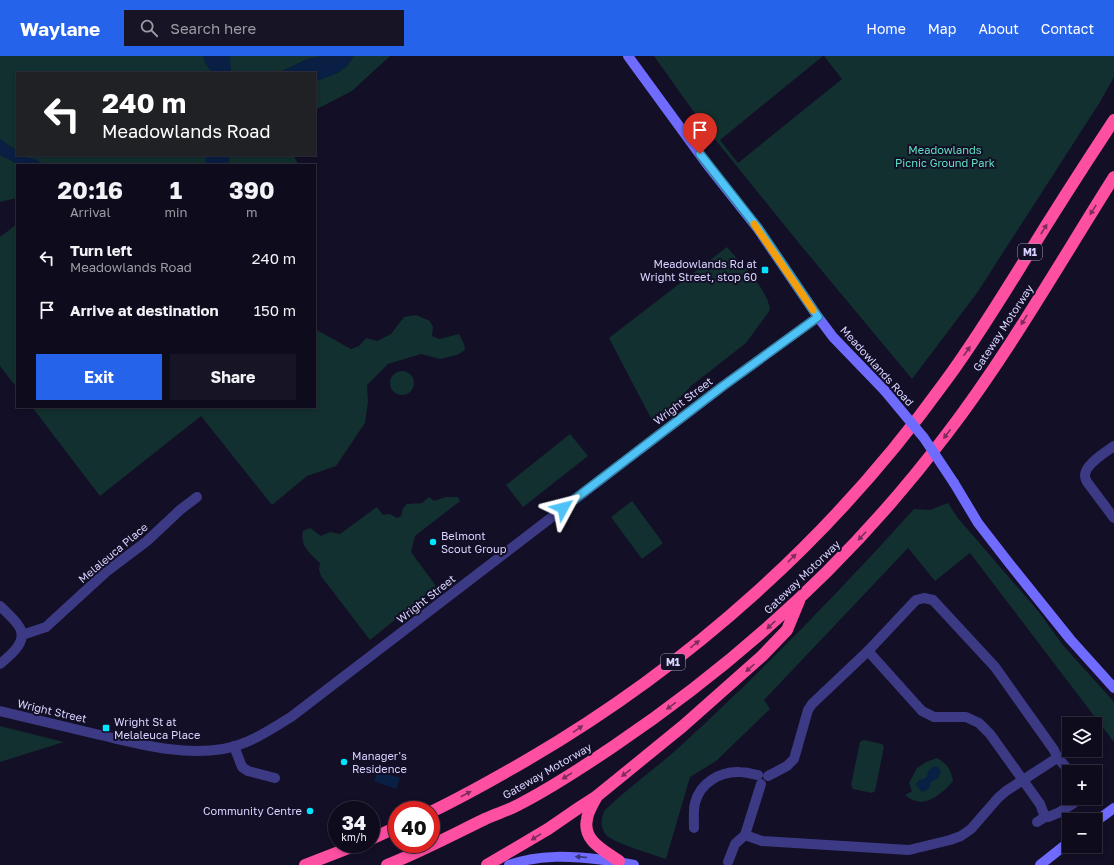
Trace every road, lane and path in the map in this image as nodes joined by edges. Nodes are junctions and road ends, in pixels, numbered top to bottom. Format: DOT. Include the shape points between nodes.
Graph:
graph roads {
  1 [pos="628,56"];
  2 [pos="1114,120"];
  3 [pos="1114,177"];
  4 [pos="818,317"];
  5 [pos="1114,446"];
  6 [pos="197,497"];
  7 [pos="1114,518"];
  8 [pos="800,598"];
  9 [pos="0,606"];
  10 [pos="22,635"];
  11 [pos="868,651"];
  12 [pos="0,664"];
  13 [pos="1114,688"];
  14 [pos="0,712"];
  15 [pos="234,746"];
  16 [pos="1057,758"];
  17 [pos="1065,765"];
  18 [pos="275,778"];
  19 [pos="762,778"];
  20 [pos="1023,780"];
  21 [pos="597,796"];
  22 [pos="1071,805"];
  23 [pos="440,807"];
  24 [pos="1114,808"];
  25 [pos="1102,817"];
  26 [pos="694,828"];
  27 [pos="745,835"];
  28 [pos="1062,848"];
  29 [pos="336,853"];
  30 [pos="619,861"];
  31 [pos="728,862"];
  32 [pos="305,865"];
  33 [pos="387,865"];
  34 [pos="487,865"];
  35 [pos="509,865"];
  36 [pos="634,865"];
  37 [pos="1040,865"];
  1 -- 4 [label="main road, Meadowlands Road" via="709,167 758,228"];
  23 -- 2 [label="highway, Gateway Motorway / M1, one-way" via="548,748 616,704 673,662 744,603 825,526 884,460 945,383"];
  3 -- 8 [label="highway, Gateway Motorway, one-way" via="946,436 888,507"];
  4 -- 13 [label="main road, Meadowlands Road, bridge" via="924,438 978,523 1008,563"];
  4 -- 15 [label="street, Wright Street" via="717,390 291,717 267,732"];
  5 -- 7 [label="street" via="1090,464 1084,476"];
  6 -- 10 [label="street, Melaleuca Place" via="147,541 106,572 46,627"];
  8 -- 21 [label="highway, one-way" via="787,630 762,656 683,726"];
  8 -- 33 [label="highway, Gateway Motorway, one-way" via="758,637 690,692 592,760 517,806"];
  9 -- 10 [label="street" via="19,626"];
  10 -- 12 [label="street" via="17,650"];
  11 -- 16 [label="street" via="916,600 932,600 995,667 1054,750"];
  11 -- 19 [label="street" via="812,704 794,759 787,766"];
  11 -- 20 [label="street" via="922,711 939,717 966,717 979,724 990,734"];
  14 -- 15 [label="street, Wright Street" via="169,749 195,752"];
  15 -- 18 [label="street" via="242,767"];
  16 -- 17 [label="street"];
  16 -- 20 [label="street"];
  19 -- 26 [label="street" via="731,772 709,781 697,795 694,805"];
  19 -- 27 [label="street"];
  20 -- 22 [label="street" via="1040,804 1041,819"];
  20 -- 27 [label="street" via="998,798 979,821 961,836 909,850 762,841"];
  21 -- 30 [label="highway" via="587,819 588,831 594,844"];
  21 -- 34 [label="highway, one-way"];
  24 -- 25 [label="main road"];
  27 -- 31 [label="street" via="735,844"];
  28 -- 37 [label="main road"];
  29 -- 32 [label="highway"];
  30 -- 35 [label="main road, one-way" via="555,856"];
  30 -- 36 [label="main road"];
}
